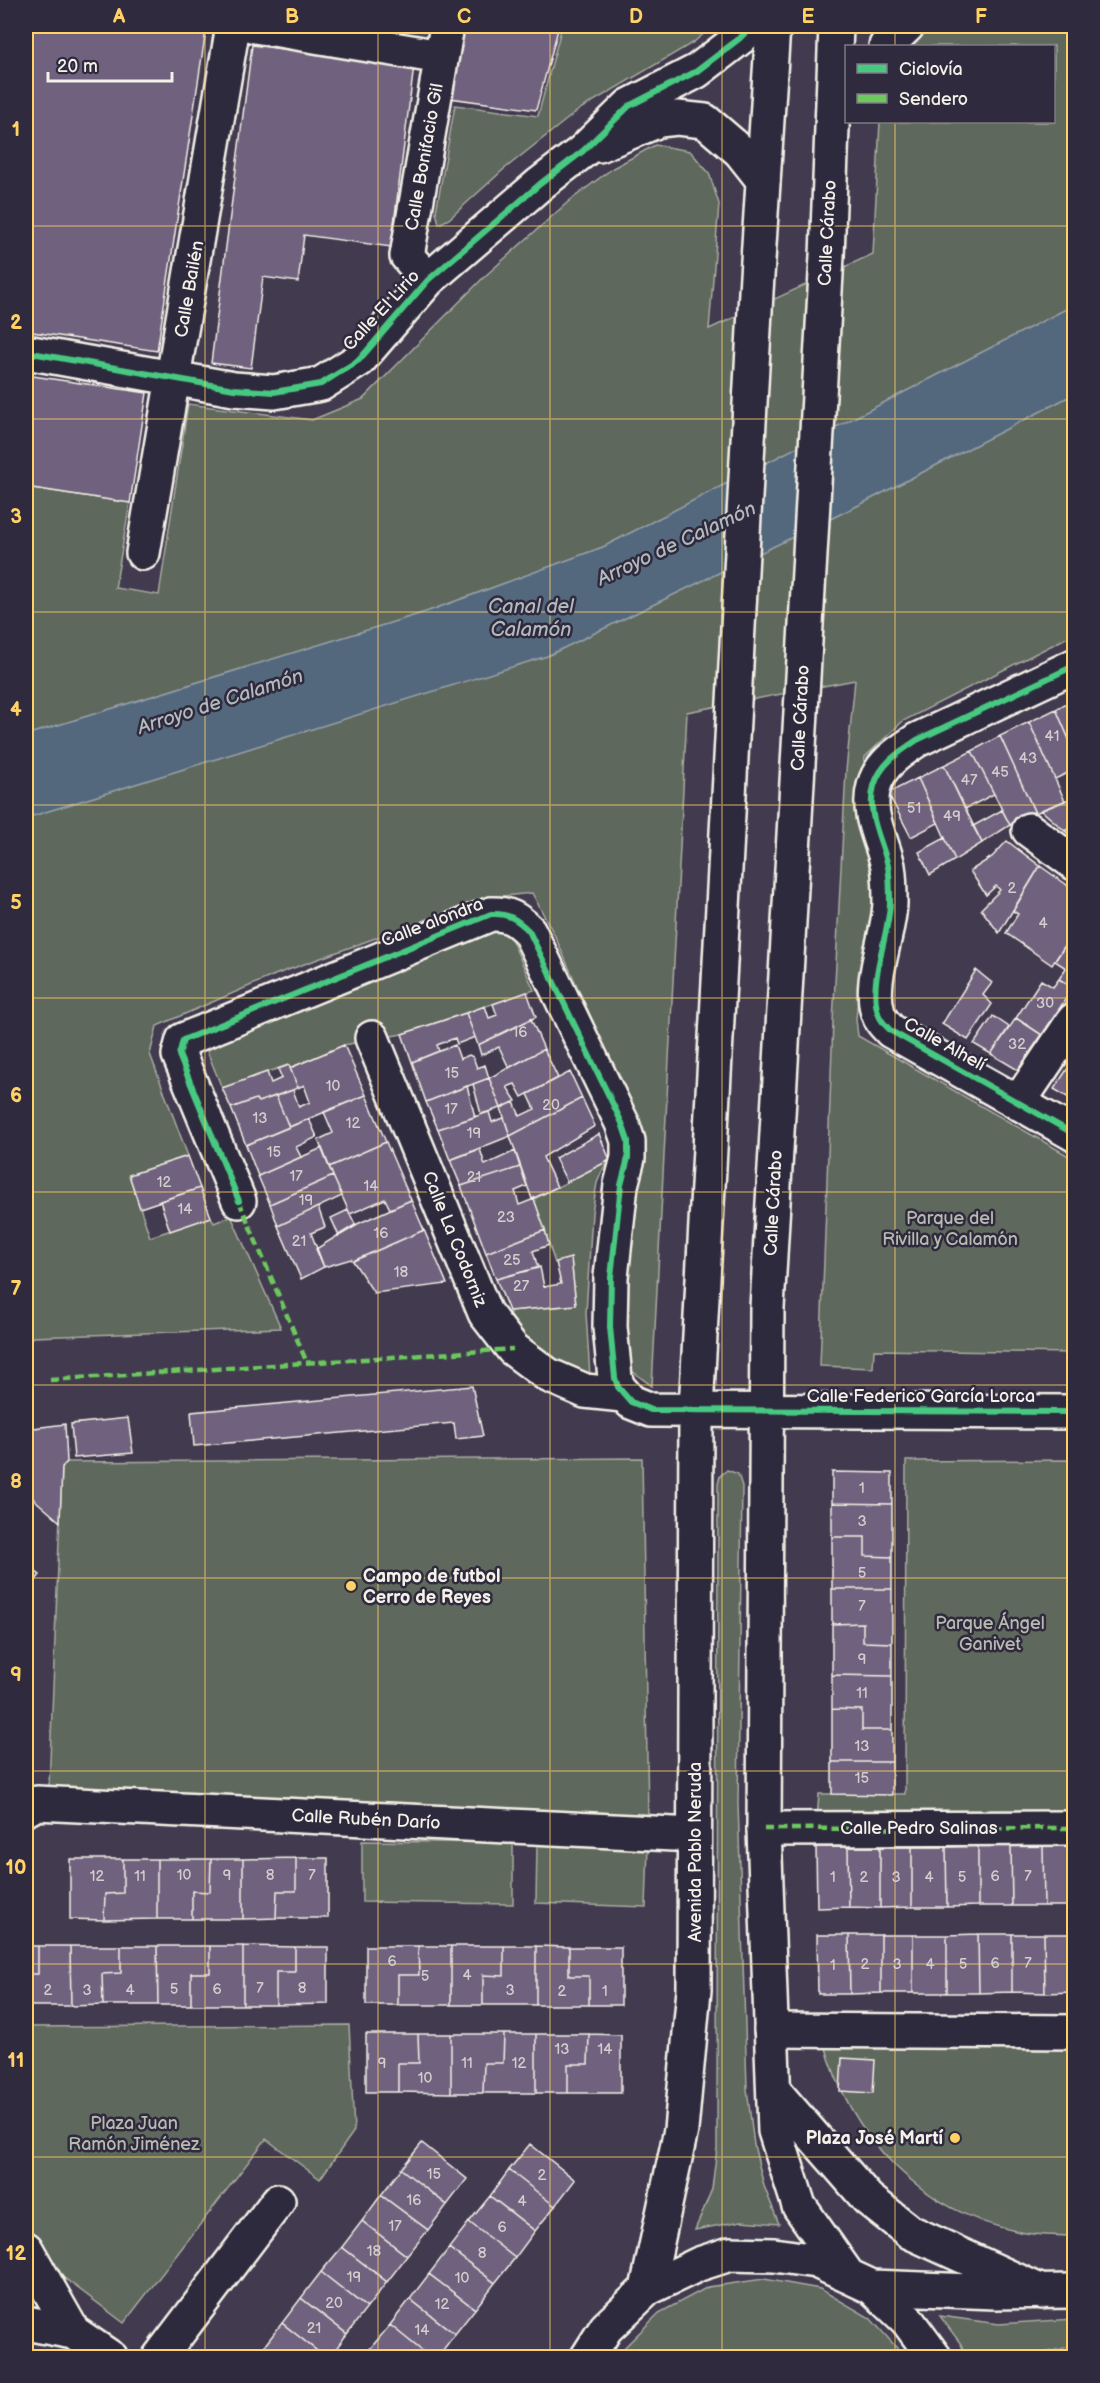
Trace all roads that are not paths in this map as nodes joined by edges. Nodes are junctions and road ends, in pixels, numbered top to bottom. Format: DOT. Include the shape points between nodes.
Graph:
graph roads {
  1 [pos="233,26"];
  2 [pos="255,26"];
  3 [pos="752,26"];
  4 [pos="773,26"];
  5 [pos="836,26"];
  6 [pos="907,26"];
  7 [pos="444,41"];
  8 [pos="887,45"];
  9 [pos="840,100"];
  10 [pos="583,151"];
  11 [pos="763,180"];
  12 [pos="428,280"];
  13 [pos="26,352"];
  14 [pos="174,378"];
  15 [pos="143,553"];
  16 [pos="1074,666"];
  17 [pos="1029,830"];
  18 [pos="1074,863"];
  19 [pos="1074,1020"];
  20 [pos="372,1038"];
  21 [pos="1018,1103"];
  22 [pos="1074,1134"];
  23 [pos="239,1201"];
  24 [pos="623,1395"];
  25 [pos="696,1410"];
  26 [pos="767,1411"];
  27 [pos="1074,1412"];
  28 [pos="31,1806"];
  29 [pos="1074,1828"];
  30 [pos="764,1829"];
  31 [pos="694,1835"];
  32 [pos="771,2030"];
  33 [pos="1074,2032"];
  34 [pos="774,2091"];
  35 [pos="278,2201"];
  36 [pos="26,2249"];
  37 [pos="859,2280"];
  38 [pos="647,2289"];
  39 [pos="1074,2291"];
  40 [pos="1042,2292"];
  41 [pos="26,2323"];
  42 [pos="73,2332"];
  43 [pos="111,2358"];
  44 [pos="159,2358"];
  45 [pos="587,2358"];
  46 [pos="935,2358"];
  1 -- 14 [label="street, Calle Bailén"];
  2 -- 7 [label="street"];
  3 -- 10 [label="street, Calle El Lirio" via="698,71 629,106"];
  4 -- 11 [label="street"];
  5 -- 9 [label="street, Calle Cárabo"];
  6 -- 8 [label="street"];
  7 -- 12 [label="street, Calle Bonifacio Gil" via="407,256"];
  9 -- 26 [label="street, Calle Cárabo" via="827,256 768,1297"];
  10 -- 11 [label="street, Calle El Lirio" via="659,120 705,121 740,151"];
  10 -- 12 [label="street, Calle El Lirio"];
  11 -- 25 [label="street"];
  12 -- 14 [label="street, Calle El Lirio" via="359,360 321,384 274,392"];
  13 -- 14 [label="street, Calle El Lirio"];
  14 -- 15 [label="street, Calle Bailén"];
  16 -- 21 [label="street, Calle Alhelí" via="917,740 879,772 872,800 890,886 877,980 877,1011 891,1031"];
  17 -- 18 [label="street"];
  19 -- 21 [label="street"];
  20 -- 24 [label="street, Calle La Codorniz" via="485,1313 513,1349 548,1375 585,1391"];
  21 -- 22 [label="street, Calle Alhelí"];
  23 -- 24 [label="street, Calle alondra" via="179,1055 183,1040 491,914 511,916 529,931 628,1141 611,1277 610,1327 615,1378"];
  24 -- 25 [label="street, Calle La Codorniz" via="651,1410"];
  25 -- 26 [label="street, Calle Federico García Lorca"];
  25 -- 31 [label="street, Avenida Pablo Neruda"];
  26 -- 27 [label="street, Calle Federico García Lorca"];
  26 -- 30 [label="street"];
  28 -- 31 [label="street, Calle Rubén Darío"];
  29 -- 30 [label="street, Calle Pedro Salinas"];
  30 -- 32 [label="street"];
  31 -- 38 [label="street, Avenida Pablo Neruda" via="694,1990 686,2088 681,2130"];
  32 -- 33 [label="street"];
  32 -- 34 [label="street"];
  34 -- 37 [label="street" via="775,2131 800,2206"];
  34 -- 40 [label="street" via="868,2199 910,2232"];
  35 -- 44 [label="street"];
  36 -- 42 [label="street"];
  37 -- 38 [label="street" via="816,2261 730,2254"];
  37 -- 40 [label="street" via="973,2292"];
  37 -- 46 [label="street" via="908,2320"];
  38 -- 45 [label="street" via="606,2328"];
  39 -- 40 [label="street"];
  41 -- 42 [label="street"];
  42 -- 43 [label="street"];
}
